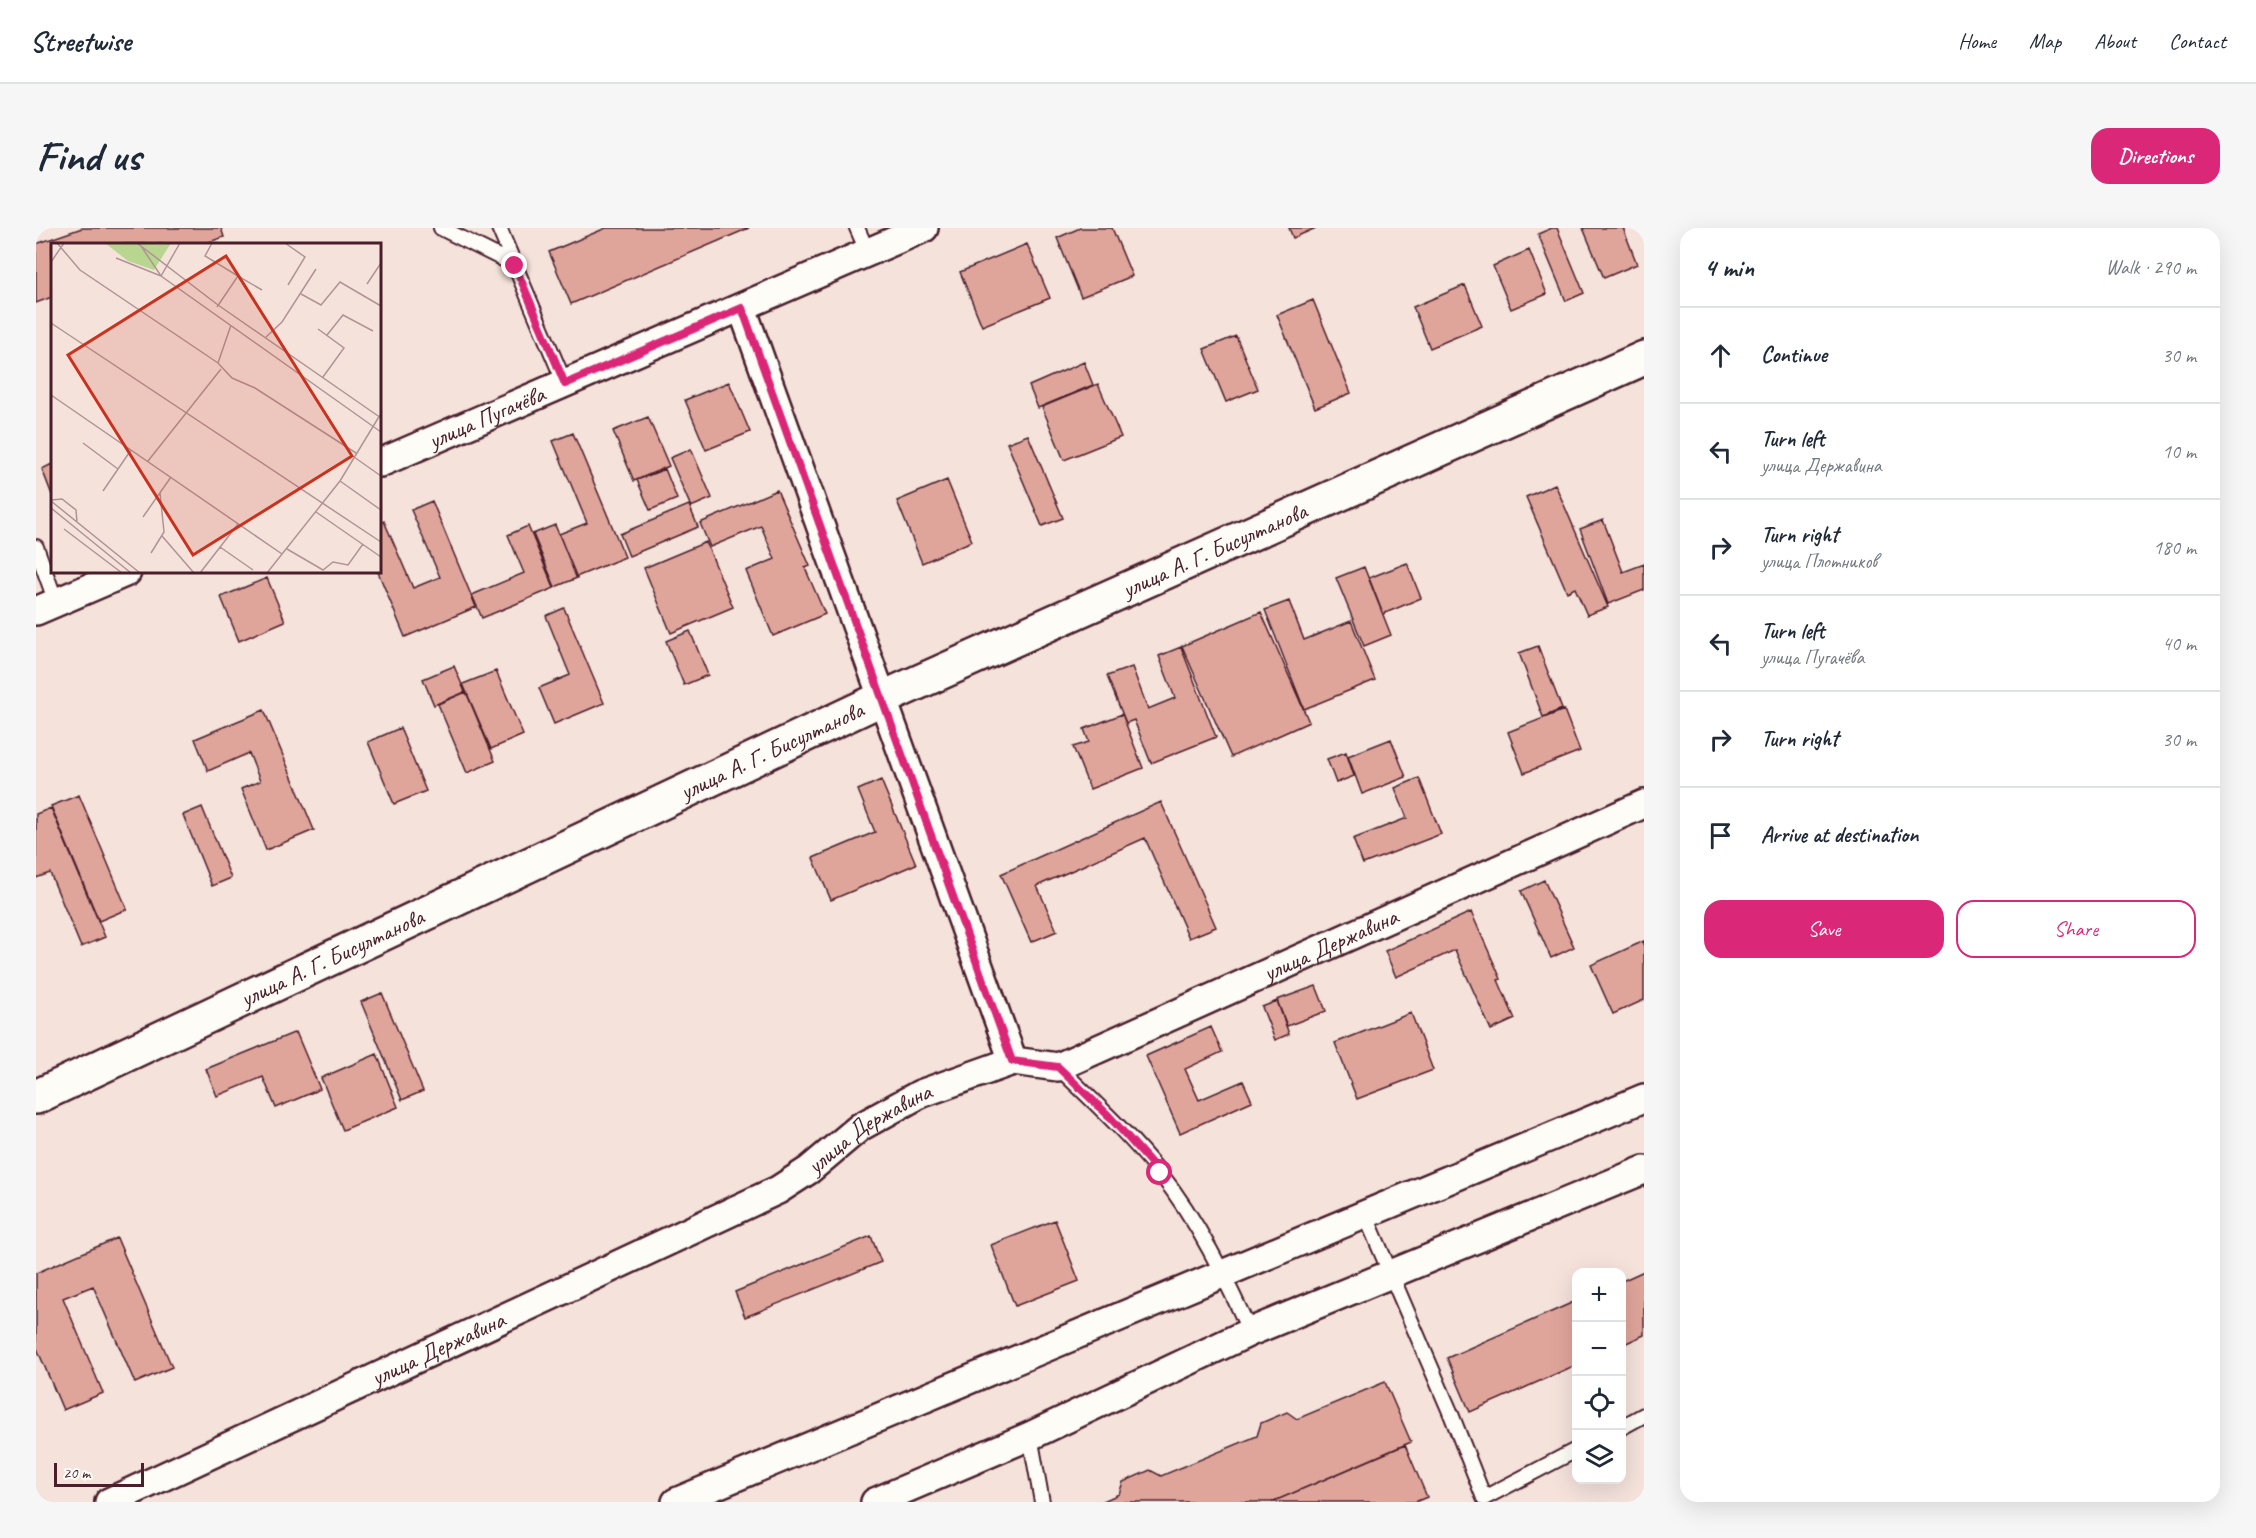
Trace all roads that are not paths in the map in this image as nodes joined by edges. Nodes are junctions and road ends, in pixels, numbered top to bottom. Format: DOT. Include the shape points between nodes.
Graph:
graph roads {
  1 [pos="441,228"];
  2 [pos="499,228"];
  3 [pos="857,228"];
  4 [pos="924,228"];
  5 [pos="868,253"];
  6 [pos="515,266"];
  7 [pos="742,308"];
  8 [pos="1644,358"];
  9 [pos="565,384"];
  10 [pos="381,464"];
  11 [pos="36,547"];
  12 [pos="125,573"];
  13 [pos="46,606"];
  14 [pos="881,699"];
  15 [pos="1644,804"];
  16 [pos="1012,1061"];
  17 [pos="1058,1067"];
  18 [pos="36,1097"];
  19 [pos="1644,1098"];
  20 [pos="1644,1170"];
  21 [pos="1365,1214"];
  22 [pos="1224,1274"];
  23 [pos="1391,1274"];
  24 [pos="1250,1332"];
  25 [pos="1644,1415"];
  26 [pos="1626,1425"];
  27 [pos="1030,1436"];
  28 [pos="1572,1452"];
  29 [pos="1480,1500"];
  30 [pos="109,1502"];
  31 [pos="676,1502"];
  32 [pos="875,1502"];
  33 [pos="1042,1502"];
  1 -- 6 [label="lane"];
  2 -- 6 [label="lane"];
  3 -- 5 [label="lane"];
  4 -- 5 [label="street, улица Пугачёва"];
  5 -- 7 [label="street, улица Пугачёва"];
  6 -- 9 [label="lane"];
  7 -- 9 [label="street, улица Пугачёва"];
  7 -- 14 [label="street"];
  8 -- 14 [label="street, улица А. Г. Бисултанова"];
  9 -- 10 [label="street, улица Пугачёва"];
  11 -- 13 [label="lane"];
  12 -- 13 [label="street"];
  14 -- 16 [label="street"];
  14 -- 18 [label="street, улица А. Г. Бисултанова"];
  15 -- 17 [label="street, улица Державина"];
  16 -- 17 [label="street, улица Державина"];
  16 -- 30 [label="street, улица Державина" via="920,1094 860,1127 809,1170 778,1190"];
  17 -- 22 [label="lane" via="1160,1173"];
  19 -- 21 [label="street"];
  20 -- 23 [label="street"];
  21 -- 22 [label="street"];
  21 -- 23 [label="lane"];
  22 -- 24 [label="lane"];
  22 -- 31 [label="street"];
  23 -- 24 [label="street"];
  23 -- 29 [label="lane" via="1451,1414"];
  24 -- 27 [label="street"];
  25 -- 26 [label="lane"];
  27 -- 32 [label="street"];
  27 -- 33 [label="lane"];
  28 -- 29 [label="lane"];
}
